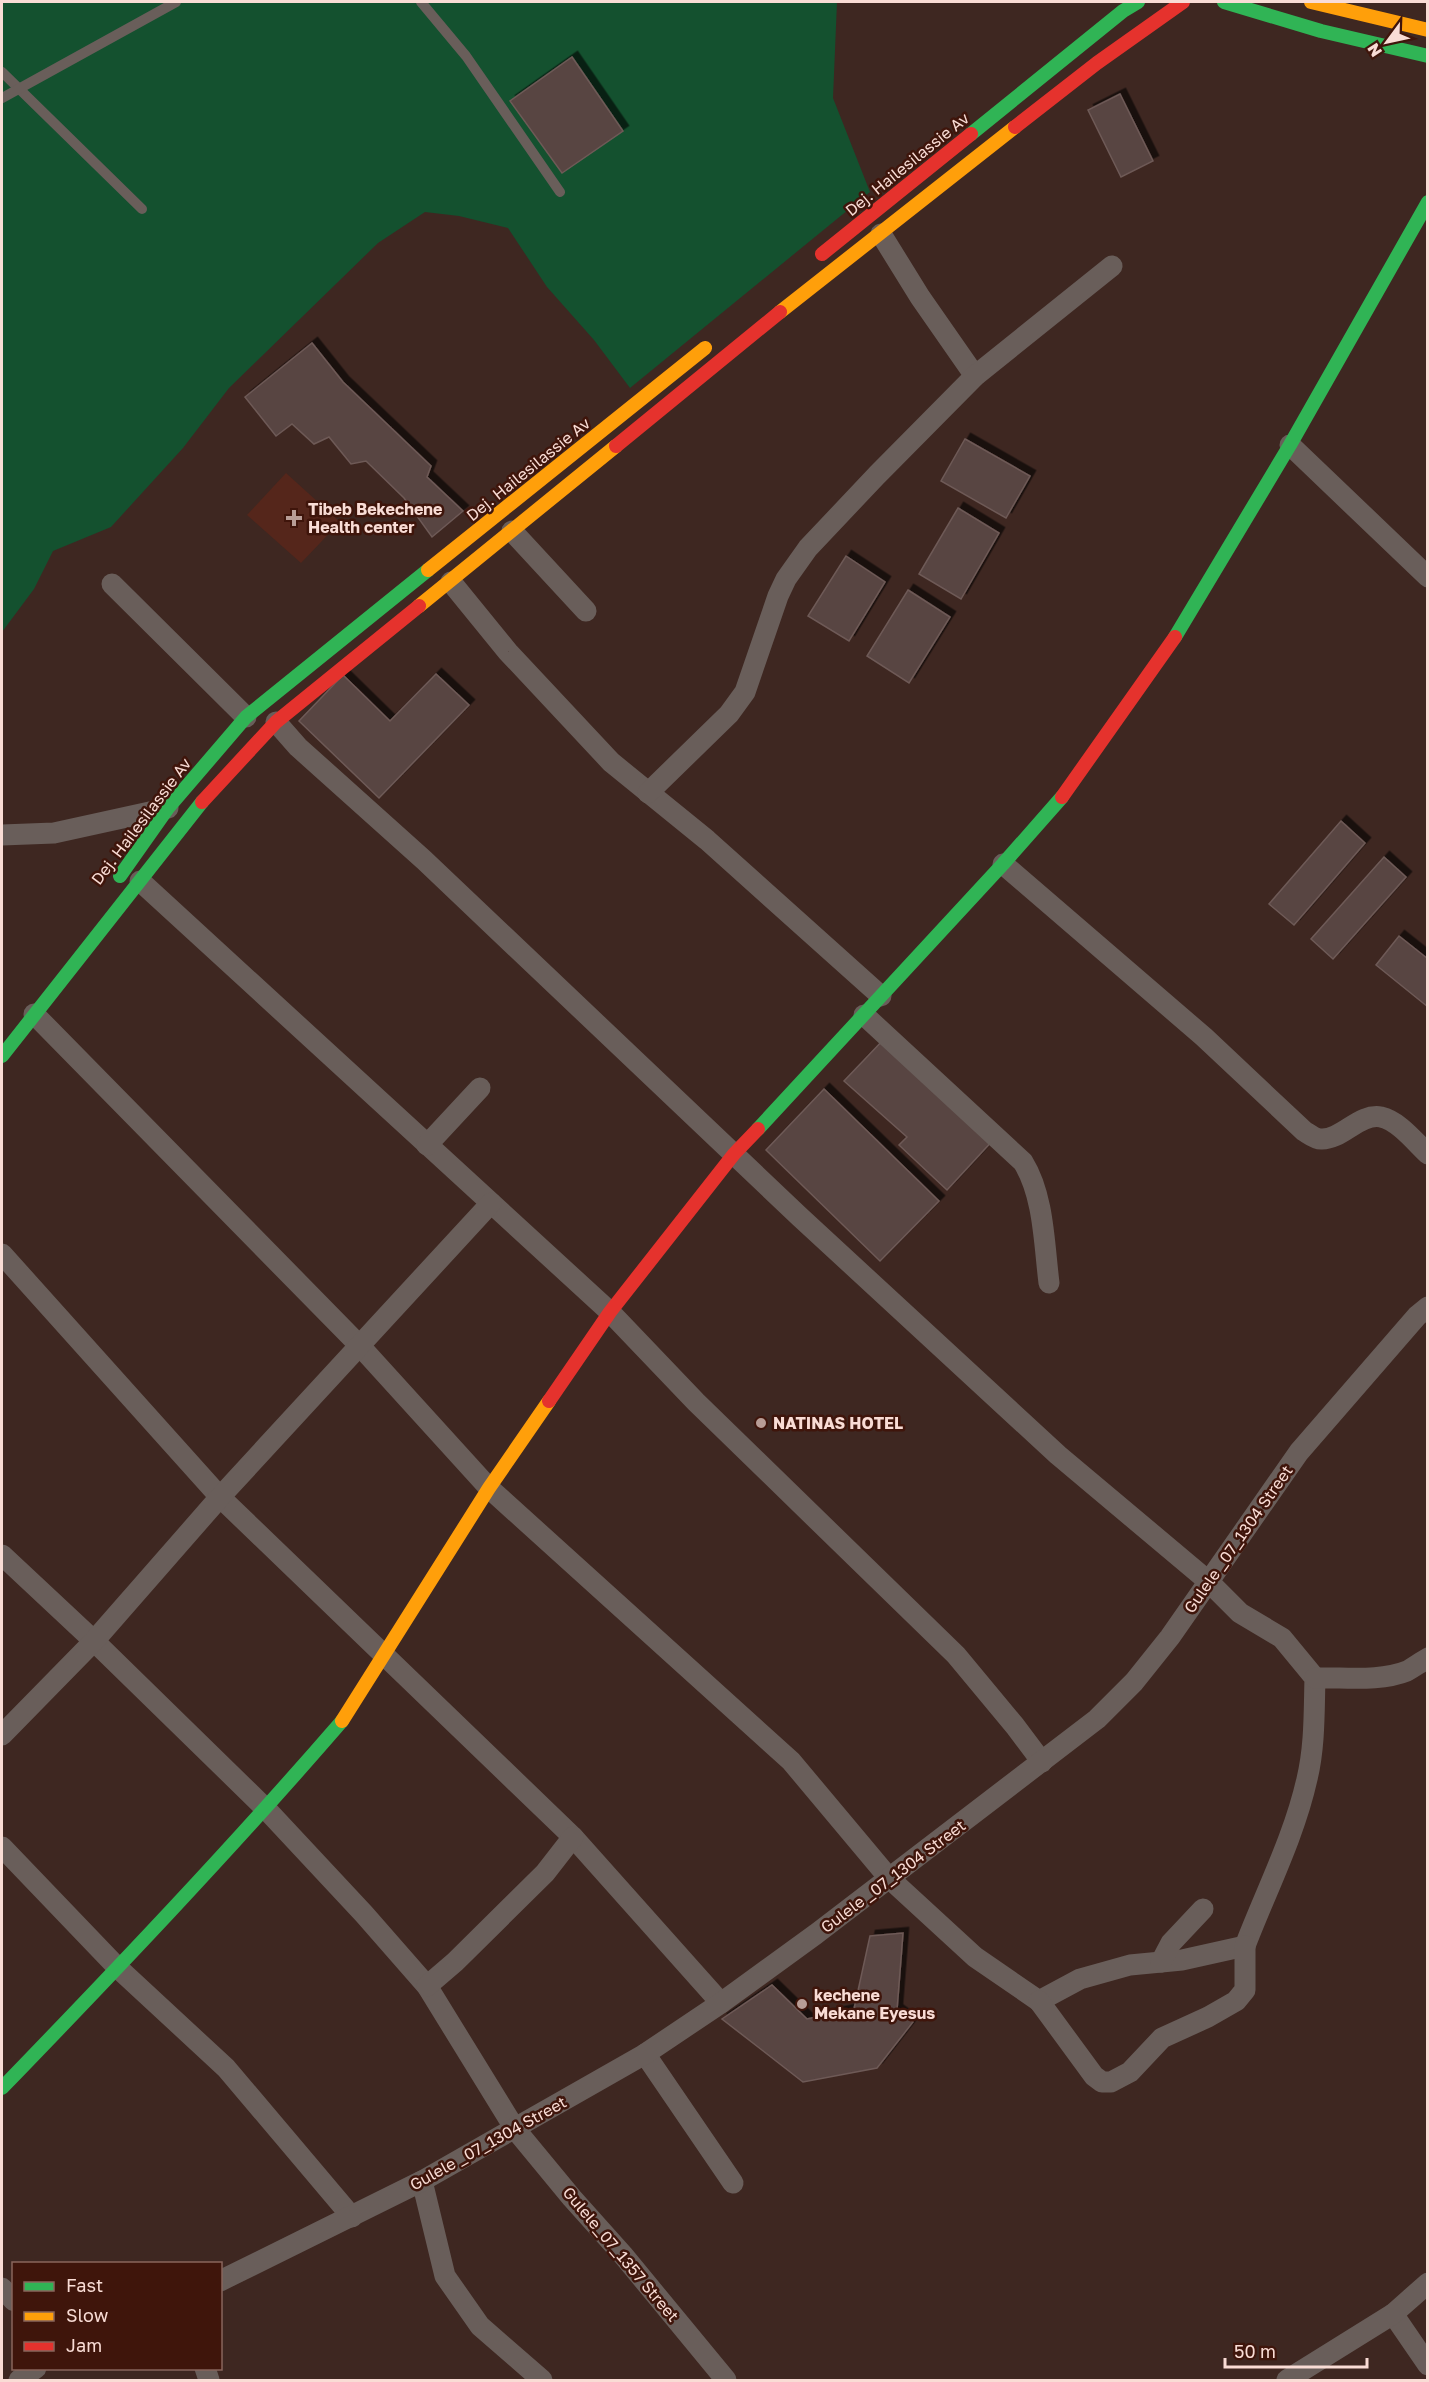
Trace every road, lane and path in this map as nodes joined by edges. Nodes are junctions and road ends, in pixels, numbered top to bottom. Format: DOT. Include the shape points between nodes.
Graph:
graph roads {
  1 [pos="176,2"];
  2 [pos="422,2"];
  3 [pos="1138,2"];
  4 [pos="1183,2"];
  5 [pos="1224,2"];
  6 [pos="1311,2"];
  7 [pos="1428,30"];
  8 [pos="1428,56"];
  9 [pos="2,72"];
  10 [pos="17,88"];
  11 [pos="2,98"];
  12 [pos="560,192"];
  13 [pos="1428,202"];
  14 [pos="142,209"];
  15 [pos="881,234"];
  16 [pos="815,259"];
  17 [pos="1112,266"];
  18 [pos="713,341"];
  19 [pos="975,376"];
  20 [pos="1290,445"];
  21 [pos="512,531"];
  22 [pos="1428,577"];
  23 [pos="451,582"];
  24 [pos="112,584"];
  25 [pos="586,611"];
  26 [pos="246,717"];
  27 [pos="276,722"];
  28 [pos="648,793"];
  29 [pos="168,808"];
  30 [pos="2,835"];
  31 [pos="1003,864"];
  32 [pos="140,881"];
  33 [pos="109,891"];
  34 [pos="881,996"];
  35 [pos="34,1014"];
  36 [pos="864,1015"];
  37 [pos="2,1056"];
  38 [pos="480,1088"];
  39 [pos="427,1145"];
  40 [pos="734,1154"];
  41 [pos="1428,1155"];
  42 [pos="491,1203"];
  43 [pos="2,1254"];
  44 [pos="1049,1283"];
  45 [pos="610,1312"];
  46 [pos="1424,1316"];
  47 [pos="360,1346"];
  48 [pos="489,1488"];
  49 [pos="220,1497"];
  50 [pos="2,1555"];
  51 [pos="1208,1581"];
  52 [pos="94,1641"];
  53 [pos="386,1656"];
  54 [pos="1428,1658"];
  55 [pos="1316,1678"];
  56 [pos="2,1736"];
  57 [pos="1042,1762"];
  58 [pos="266,1809"];
  59 [pos="573,1837"];
  60 [pos="2,1847"];
  61 [pos="889,1878"];
  62 [pos="1203,1909"];
  63 [pos="1245,1946"];
  64 [pos="1161,1962"];
  65 [pos="118,1968"];
  66 [pos="426,1986"];
  67 [pos="1039,2001"];
  68 [pos="721,2003"];
  69 [pos="645,2054"];
  70 [pos="2,2088"];
  71 [pos="515,2128"];
  72 [pos="422,2181"];
  73 [pos="733,2183"];
  74 [pos="352,2217"];
  75 [pos="222,2279"];
  76 [pos="1428,2283"];
  77 [pos="1393,2314"];
  78 [pos="1428,2364"];
  79 [pos="33,2370"];
  80 [pos="19,2380"];
  81 [pos="543,2380"];
  82 [pos="726,2380"];
  83 [pos="1287,2380"];
  1 -- 10 [label="lane"];
  2 -- 12 [label="lane" via="465,56"];
  3 -- 16 [label="main road, Dej. Hailesilassie Av"];
  4 -- 15 [label="main road" via="1057,92"];
  5 -- 8 [label="main road" via="1321,31"];
  6 -- 7 [label="main road"];
  9 -- 10 [label="lane"];
  10 -- 11 [label="lane"];
  10 -- 14 [label="lane"];
  13 -- 20 [label="main road"];
  15 -- 19 [label="street"];
  15 -- 21 [label="main road"];
  17 -- 19 [label="street"];
  18 -- 26 [label="main road, Dej. Hailesilassie Av"];
  19 -- 28 [label="street" via="808,548 778,596 745,692 729,714"];
  20 -- 22 [label="street"];
  20 -- 31 [label="main road" via="1178,633 1068,790"];
  21 -- 23 [label="main road"];
  21 -- 25 [label="street"];
  23 -- 27 [label="main road"];
  23 -- 28 [label="street" via="508,652 595,746"];
  24 -- 26 [label="street"];
  26 -- 29 [label="main road, Dej. Hailesilassie Av"];
  27 -- 32 [label="main road" via="244,752"];
  27 -- 40 [label="street" via="298,747 499,930"];
  28 -- 34 [label="street" via="707,840"];
  29 -- 30 [label="street" via="54,833"];
  29 -- 33 [label="main road, Dej. Hailesilassie Av"];
  31 -- 34 [label="main road"];
  31 -- 41 [label="street" via="1204,1037 1304,1131 1319,1139 1330,1138 1360,1121 1379,1116 1392,1121"];
  32 -- 35 [label="main road"];
  32 -- 39 [label="street"];
  34 -- 36 [label="main road"];
  35 -- 37 [label="main road"];
  35 -- 47 [label="street"];
  36 -- 40 [label="main road"];
  36 -- 44 [label="street" via="1023,1162 1036,1193"];
  38 -- 39 [label="street"];
  39 -- 42 [label="street"];
  40 -- 45 [label="main road"];
  40 -- 51 [label="street" via="1058,1455"];
  42 -- 45 [label="street"];
  42 -- 47 [label="street"];
  43 -- 49 [label="street"];
  45 -- 48 [label="main road"];
  45 -- 57 [label="street" via="696,1402 956,1655"];
  46 -- 51 [label="street, Gulele _07_1304 Street" via="1299,1452"];
  47 -- 48 [label="street"];
  47 -- 49 [label="street"];
  48 -- 53 [label="main road"];
  48 -- 61 [label="street" via="791,1761"];
  49 -- 52 [label="street"];
  49 -- 53 [label="street"];
  50 -- 52 [label="street, Gulele_07_1357 Street"];
  51 -- 55 [label="street" via="1240,1612 1282,1638"];
  51 -- 57 [label="street, Gulele _07_1304 Street" via="1134,1682 1097,1719"];
  52 -- 56 [label="street"];
  52 -- 58 [label="street, Gulele_07_1357 Street"];
  53 -- 58 [label="main road" via="349,1713"];
  53 -- 59 [label="street"];
  54 -- 55 [label="street" via="1392,1675"];
  55 -- 63 [label="street" via="1308,1777 1290,1838"];
  57 -- 61 [label="street, Gulele _07_1304 Street"];
  58 -- 65 [label="main road"];
  58 -- 66 [label="street, Gulele_07_1357 Street"];
  59 -- 66 [label="street" via="545,1873"];
  59 -- 68 [label="street"];
  60 -- 65 [label="street"];
  61 -- 67 [label="street" via="975,1957"];
  61 -- 68 [label="street, Gulele _07_1304 Street"];
  62 -- 64 [label="street" via="1170,1943"];
  63 -- 64 [label="street"];
  63 -- 67 [label="street" via="1245,1990 1236,2001 1162,2038 1130,2072 1111,2082 1094,2076"];
  64 -- 67 [label="street" via="1130,1965 1080,1979"];
  65 -- 70 [label="main road"];
  65 -- 74 [label="street" via="226,2068"];
  66 -- 71 [label="street, Gulele_07_1357 Street"];
  68 -- 69 [label="street, Gulele _07_1304 Street"];
  69 -- 71 [label="street, Gulele _07_1304 Street"];
  69 -- 73 [label="street"];
  71 -- 72 [label="street, Gulele _07_1304 Street"];
  71 -- 82 [label="street, Gulele_07_1357 Street"];
  72 -- 74 [label="street, Gulele _07_1304 Street"];
  72 -- 81 [label="street" via="445,2276 480,2326"];
  74 -- 75 [label="street, Gulele _07_1304 Street"];
  76 -- 77 [label="street"];
  77 -- 78 [label="street"];
  77 -- 83 [label="street"];
  79 -- 80 [label="street"];
}
